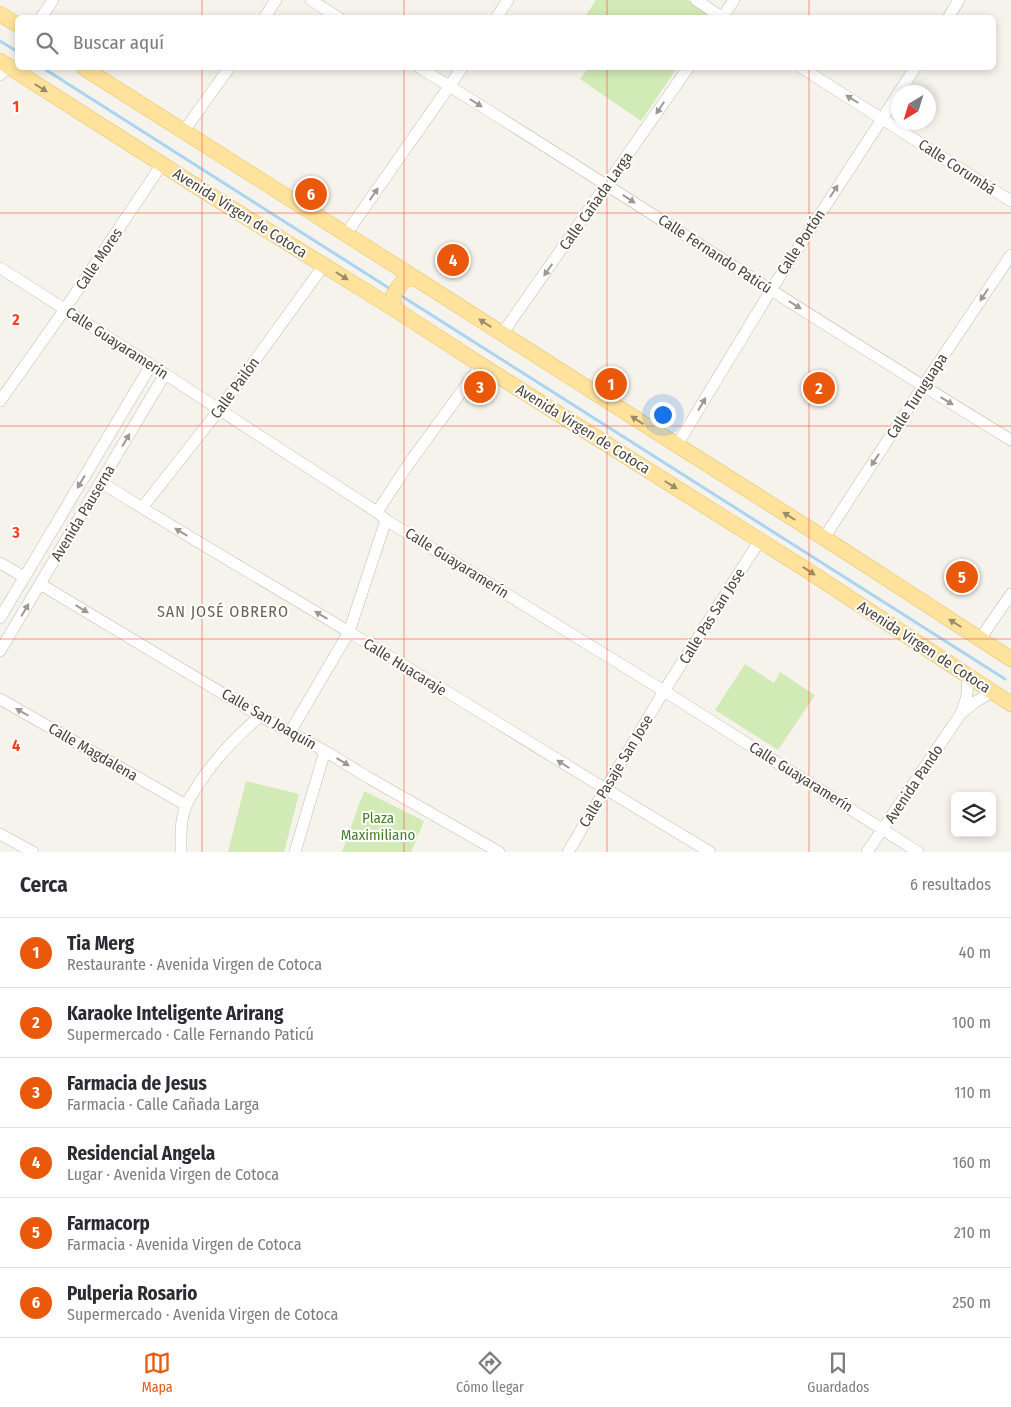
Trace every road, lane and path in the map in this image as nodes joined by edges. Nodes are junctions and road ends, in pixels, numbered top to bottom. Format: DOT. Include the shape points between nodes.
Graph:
graph roads {
  1 [pos="53,0"];
  2 [pos="276,0"];
  3 [pos="311,0"];
  4 [pos="508,0"];
  5 [pos="696,0"];
  6 [pos="734,0"];
  7 [pos="959,0"];
  8 [pos="0,14"];
  9 [pos="43,15"];
  10 [pos="266,15"];
  11 [pos="335,15"];
  12 [pos="498,15"];
  13 [pos="720,15"];
  14 [pos="724,15"];
  15 [pos="950,15"];
  16 [pos="15,23"];
  17 [pos="2,67"];
  18 [pos="87,70"];
  19 [pos="228,70"];
  20 [pos="423,70"];
  21 [pos="461,70"];
  22 [pos="687,70"];
  23 [pos="805,70"];
  24 [pos="913,70"];
  25 [pos="450,86"];
  26 [pos="881,118"];
  27 [pos="184,131"];
  28 [pos="162,164"];
  29 [pos="607,185"];
  30 [pos="1011,202"];
  31 [pos="346,234"];
  32 [pos="1011,255"];
  33 [pos="324,265"];
  34 [pos="0,268"];
  35 [pos="402,274"];
  36 [pos="770,290"];
  37 [pos="386,299"];
  38 [pos="65,309"];
  39 [pos="502,334"];
  40 [pos="152,365"];
  41 [pos="481,365"];
  42 [pos="165,374"];
  43 [pos="923,386"];
  44 [pos="0,401"];
  45 [pos="219,410"];
  46 [pos="1011,440"];
  47 [pos="677,446"];
  48 [pos="101,482"];
  49 [pos="142,508"];
  50 [pos="377,512"];
  51 [pos="386,520"];
  52 [pos="824,538"];
  53 [pos="760,540"];
  54 [pos="44,543"];
  55 [pos="59,553"];
  56 [pos="0,563"];
  57 [pos="24,577"];
  58 [pos="40,584"];
  59 [pos="1011,594"];
  60 [pos="0,618"];
  61 [pos="349,632"];
  62 [pos="980,639"];
  63 [pos="0,651"];
  64 [pos="1011,659"];
  65 [pos="966,675"];
  66 [pos="664,691"];
  67 [pos="1004,698"];
  68 [pos="0,699"];
  69 [pos="960,715"];
  70 [pos="260,716"];
  71 [pos="290,732"];
  72 [pos="325,751"];
  73 [pos="605,790"];
  74 [pos="186,805"];
  75 [pos="883,829"];
  76 [pos="0,834"];
  77 [pos="32,852"];
  78 [pos="181,852"];
  79 [pos="295,852"];
  80 [pos="499,852"];
  81 [pos="568,852"];
  82 [pos="710,852"];
  83 [pos="867,852"];
  84 [pos="918,852"];
  1 -- 9 [label="street"];
  2 -- 10 [label="street"];
  3 -- 11 [label="street"];
  4 -- 12 [label="street"];
  5 -- 13 [label="street"];
  6 -- 14 [label="street"];
  7 -- 15 [label="street"];
  8 -- 16 [label="main road"];
  17 -- 28 [label="main road, Avenida Virgen de Cotoca, one-way"];
  18 -- 27 [label="main road"];
  19 -- 27 [label="street"];
  20 -- 25 [label="street, Calle Fernando Paticú"];
  21 -- 25 [label="street"];
  22 -- 29 [label="street, Calle Cañada Larga, one-way"];
  26 -- 23 [label="street, Calle Corumbá, one-way"];
  24 -- 26 [label="street, Calle Portón"];
  25 -- 29 [label="street, Calle Fernando Paticú, one-way"];
  31 -- 25 [label="street, one-way"];
  26 -- 30 [label="street, Calle Corumbá"];
  36 -- 26 [label="street, Calle Portón, one-way"];
  27 -- 31 [label="main road"];
  28 -- 33 [label="main road, Avenida Virgen de Cotoca"];
  28 -- 38 [label="street, Calle Mores"];
  29 -- 36 [label="street, Calle Fernando Paticú, one-way"];
  29 -- 39 [label="street, Calle Cañada Larga, one-way"];
  31 -- 35 [label="main road"];
  32 -- 43 [label="street, Calle Turuguapa, one-way"];
  33 -- 37 [label="main road, Avenida Virgen de Cotoca, one-way"];
  33 -- 45 [label="street, Calle Pailón"];
  34 -- 38 [label="street, Calle Guayaramerín"];
  35 -- 37 [label="main road"];
  39 -- 35 [label="main road, one-way"];
  36 -- 43 [label="street, Calle Fernando Paticú, one-way"];
  47 -- 36 [label="street, Calle Portón, one-way"];
  37 -- 41 [label="main road, Avenida Virgen de Cotoca"];
  38 -- 40 [label="street, Calle Guayaramerín"];
  38 -- 44 [label="street, Calle Mores"];
  47 -- 39 [label="main road, one-way"];
  40 -- 42 [label="street, Calle Guayaramerín"];
  40 -- 54 [label="street, Avenida Pauserna, one-way"];
  41 -- 50 [label="street"];
  41 -- 53 [label="main road, Avenida Virgen de Cotoca, one-way"];
  42 -- 45 [label="street, Calle Guayaramerín"];
  48 -- 42 [label="street, Avenida Pauserna, one-way"];
  43 -- 46 [label="street, Calle Fernando Paticú, one-way"];
  43 -- 52 [label="street, Calle Turuguapa, one-way"];
  45 -- 49 [label="street, Calle Pailón"];
  45 -- 50 [label="street, Calle Guayaramerín"];
  52 -- 47 [label="main road, one-way"];
  48 -- 49 [label="street, Calle Huacaraje"];
  48 -- 55 [label="street, Avenida Pauserna"];
  61 -- 49 [label="street, Calle Huacaraje, one-way"];
  50 -- 51 [label="street, Calle Guayaramerín"];
  51 -- 61 [label="street"];
  51 -- 66 [label="street, Calle Guayaramerín"];
  62 -- 52 [label="main road, one-way"];
  53 -- 65 [label="main road, Avenida Virgen de Cotoca, one-way"];
  53 -- 66 [label="street, Calle Pas San Jose"];
  54 -- 55 [label="street"];
  54 -- 57 [label="street, Avenida Pauserna"];
  55 -- 58 [label="street, Avenida Pauserna"];
  56 -- 57 [label="street"];
  57 -- 60 [label="street, Avenida Pauserna"];
  63 -- 58 [label="street, Avenida Pauserna, one-way"];
  58 -- 70 [label="street, Calle San Joaquín, one-way"];
  59 -- 62 [label="street"];
  61 -- 71 [label="street"];
  73 -- 61 [label="street, Calle Huacaraje, one-way"];
  62 -- 64 [label="main road"];
  65 -- 67 [label="main road, Avenida Virgen de Cotoca"];
  65 -- 69 [label="street, Avenida Pando" via="968,696"];
  66 -- 73 [label="street, Calle Pasaje San Jose"];
  66 -- 75 [label="street, Calle Guayaramerín"];
  67 -- 69 [label="street, Avenida Pando" via="975,702"];
  74 -- 68 [label="street, Calle Magdalena, one-way"];
  69 -- 75 [label="street, Avenida Pando"];
  70 -- 71 [label="street, Calle San Joaquín"];
  70 -- 74 [label="street" via="225,748"];
  71 -- 72 [label="street, Calle San Joaquín"];
  72 -- 79 [label="street"];
  72 -- 80 [label="street, Calle San Joaquín, one-way"];
  73 -- 81 [label="street, Calle Pasaje San Jose"];
  73 -- 82 [label="street, Calle Huacaraje"];
  74 -- 78 [label="street"];
  75 -- 83 [label="street, Avenida Pando"];
  75 -- 84 [label="street, Calle Guayaramerín"];
  76 -- 77 [label="street"];
}
